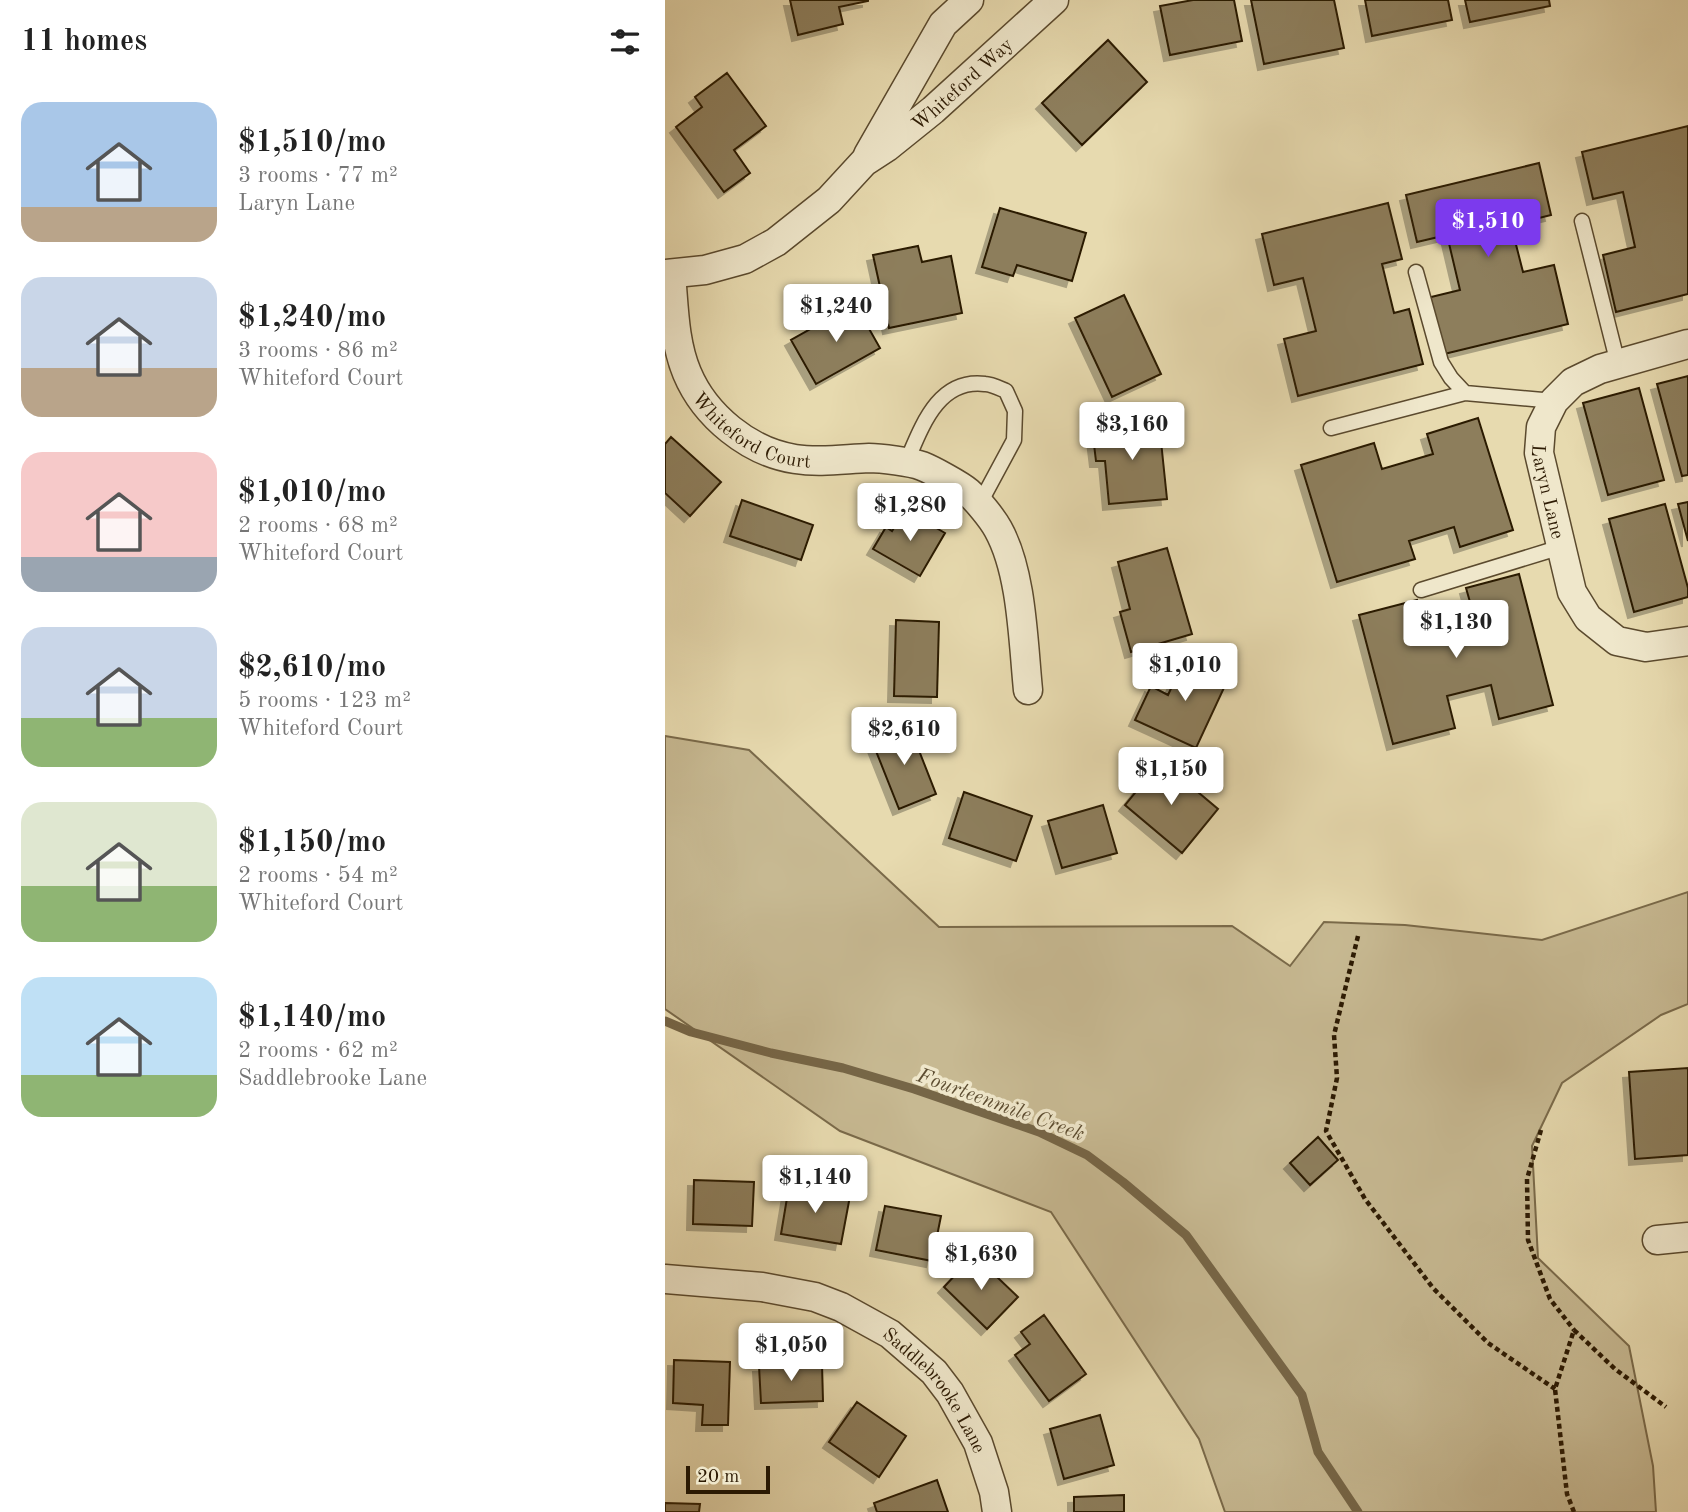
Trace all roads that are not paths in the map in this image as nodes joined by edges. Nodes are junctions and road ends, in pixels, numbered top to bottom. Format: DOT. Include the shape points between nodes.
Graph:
graph roads {
  1 [pos="969,0"];
  2 [pos="1054,0"];
  3 [pos="865,162"];
  4 [pos="1582,221"];
  5 [pos="1416,272"];
  6 [pos="668,274"];
  7 [pos="1688,344"];
  8 [pos="1618,364"];
  9 [pos="1465,393"];
  10 [pos="1554,401"];
  11 [pos="1331,428"];
  12 [pos="906,463"];
  13 [pos="979,505"];
  14 [pos="1561,547"];
  15 [pos="1421,590"];
  16 [pos="1688,641"];
  17 [pos="1028,690"];
  18 [pos="1688,1237"];
  19 [pos="1657,1240"];
  20 [pos="665,1279"];
  21 [pos="997,1512"];
  1 -- 3 [label="street, Whiteford Way" via="943,24"];
  2 -- 3 [label="street, Whiteford Way" via="933,110"];
  3 -- 6 [label="street, Whiteford Way" via="829,200 776,242 745,258 705,270"];
  4 -- 8 [label="lane"];
  5 -- 9 [label="lane" via="1441,362"];
  6 -- 12 [label="street, Whiteford Court" via="687,373 702,401 726,426 759,448 793,459 873,458"];
  7 -- 8 [label="street, Laryn Lane"];
  8 -- 10 [label="street, Laryn Lane" via="1573,382"];
  9 -- 10 [label="lane"];
  9 -- 11 [label="lane"];
  10 -- 14 [label="street, Laryn Lane" via="1541,427 1539,453"];
  12 -- 13 [label="street, Whiteford Court" via="920,465 967,491"];
  12 -- 13 [label="lane" via="940,398 962,385 985,384 1006,391 1015,411 1014,440"];
  13 -- 17 [label="street, Whiteford Court" via="1010,554"];
  14 -- 15 [label="lane"];
  14 -- 16 [label="street, Laryn Lane" via="1572,592 1588,618 1617,641 1646,647"];
  18 -- 19 [label="street"];
  20 -- 21 [label="street, Saddlebrooke Lane" via="762,1287 815,1297 890,1334 934,1372 950,1393 978,1443"];
}
